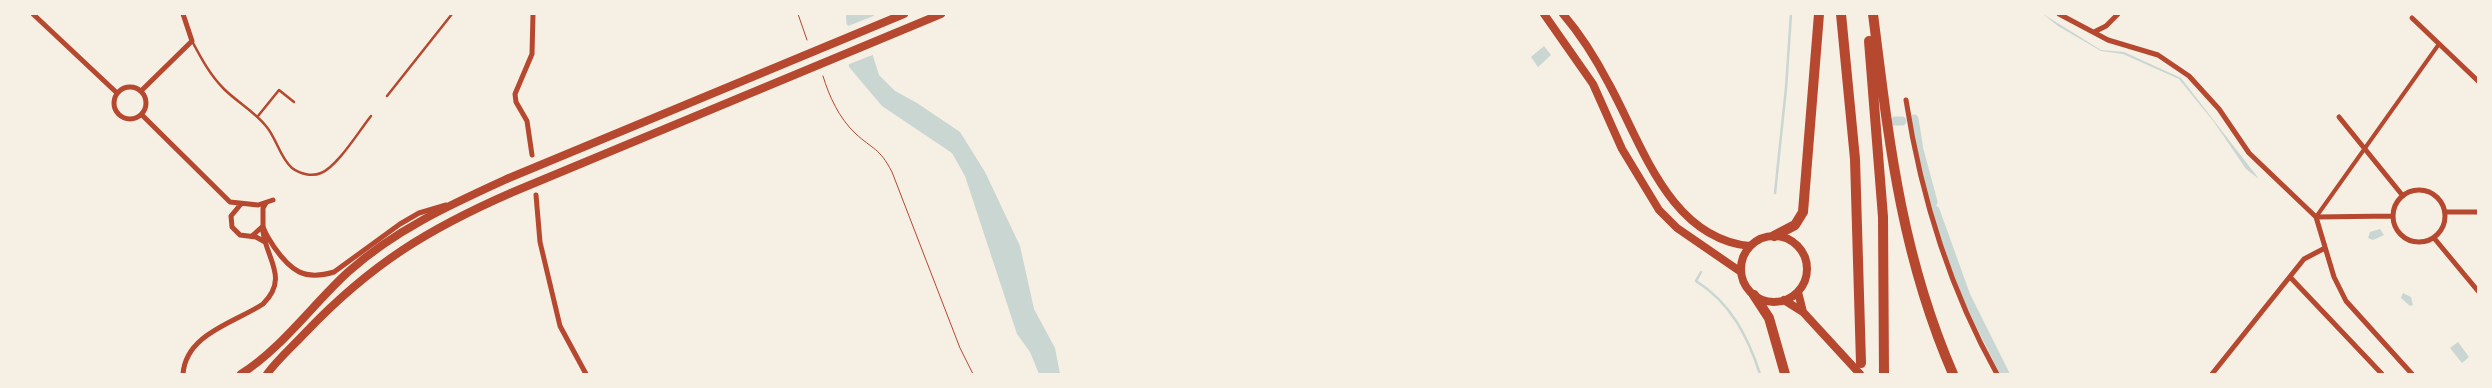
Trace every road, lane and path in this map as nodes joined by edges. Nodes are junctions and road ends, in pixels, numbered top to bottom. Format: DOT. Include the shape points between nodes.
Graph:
graph roads {
  1 [pos="33,14"];
  2 [pos="183,14"];
  3 [pos="452,14"];
  4 [pos="533,14"];
  5 [pos="798,14"];
  6 [pos="904,14"];
  7 [pos="941,14"];
  8 [pos="1544,14"];
  9 [pos="1563,14"];
  10 [pos="1819,14"];
  11 [pos="1841,14"];
  12 [pos="1866,14"];
  13 [pos="1873,14"];
  14 [pos="2060,14"];
  15 [pos="2118,14"];
  16 [pos="2412,18"];
  17 [pos="2094,32"];
  18 [pos="807,40"];
  19 [pos="192,41"];
  20 [pos="2439,44"];
  21 [pos="823,76"];
  22 [pos="2478,81"];
  23 [pos="141,91"];
  24 [pos="118,93"];
  25 [pos="387,96"];
  26 [pos="1906,100"];
  27 [pos="294,102"];
  28 [pos="142,115"];
  29 [pos="258,116"];
  30 [pos="371,116"];
  31 [pos="2339,117"];
  32 [pos="2365,150"];
  33 [pos="531,154"];
  34 [pos="536,195"];
  35 [pos="2402,196"];
  36 [pos="226,198"];
  37 [pos="273,200"];
  38 [pos="266,203"];
  39 [pos="451,203"];
  40 [pos="241,204"];
  41 [pos="252,204"];
  42 [pos="2446,212"];
  43 [pos="2478,212"];
  44 [pos="232,214"];
  45 [pos="264,215"];
  46 [pos="2392,216"];
  47 [pos="2316,217"];
  48 [pos="263,226"];
  49 [pos="250,236"];
  50 [pos="1774,236"];
  51 [pos="2434,238"];
  52 [pos="265,242"];
  53 [pos="1750,246"];
  54 [pos="2325,248"];
  55 [pos="1741,272"];
  56 [pos="2290,277"];
  57 [pos="2478,291"];
  58 [pos="1798,292"];
  59 [pos="1754,295"];
  60 [pos="1784,300"];
  61 [pos="1803,312"];
  62 [pos="1861,363"];
  63 [pos="183,372"];
  64 [pos="241,374"];
  65 [pos="267,374"];
  66 [pos="586,374"];
  67 [pos="973,374"];
  68 [pos="1785,374"];
  69 [pos="1860,374"];
  70 [pos="1884,374"];
  71 [pos="1953,374"];
  72 [pos="1997,374"];
  73 [pos="2212,374"];
  74 [pos="2382,374"];
  75 [pos="2412,374"];
  1 -- 24 [label="street"];
  2 -- 19 [label="street"];
  3 -- 25 [label="lane"];
  4 -- 33 [label="street" via="532,54 515,94 527,121"];
  5 -- 18 [label="path"];
  6 -- 39 [label="main road"];
  7 -- 65 [label="main road" via="447,222 407,245 335,302"];
  8 -- 55 [label="main road" via="1593,84 1622,149 1659,210 1677,228"];
  9 -- 53 [label="main road" via="1598,64 1649,164 1671,198 1716,237"];
  10 -- 50 [label="highway" via="1803,212 1795,225"];
  11 -- 62 [label="highway" via="1855,159"];
  12 -- 70 [label="highway" via="1883,216"];
  13 -- 71 [label="highway" via="1903,219 1927,306"];
  14 -- 17 [label="street"];
  15 -- 17 [label="street"];
  16 -- 20 [label="street"];
  17 -- 47 [label="street" via="2108,40 2158,55 2189,76 2219,109 2249,153"];
  19 -- 23 [label="street"];
  19 -- 29 [label="lane" via="224,89"];
  20 -- 22 [label="street"];
  20 -- 32 [label="street"];
  21 -- 67 [label="path" via="828,95 842,118 879,152 892,172"];
  23 -- 24 [label="street" via="132,87"];
  23 -- 28 [label="street" via="147,102"];
  24 -- 28 [label="street" via="114,106 119,115 128,120"];
  26 -- 72 [label="street" via="1919,172 1939,242 1971,324"];
  27 -- 29 [label="lane" via="279,90"];
  28 -- 36 [label="street"];
  29 -- 30 [label="lane" via="292,168 311,175 330,168"];
  31 -- 32 [label="street"];
  32 -- 35 [label="street"];
  32 -- 47 [label="street"];
  34 -- 66 [label="street" via="540,242 558,322"];
  35 -- 42 [label="street" via="2414,190 2425,190 2442,201"];
  35 -- 46 [label="street"];
  36 -- 40 [label="street"];
  36 -- 44 [label="street"];
  37 -- 38 [label="street"];
  38 -- 41 [label="street"];
  38 -- 45 [label="street"];
  39 -- 48 [label="street" via="413,216 334,272 322,275 305,274 288,266"];
  39 -- 64 [label="main road" via="370,254"];
  40 -- 41 [label="street"];
  40 -- 44 [label="street"];
  41 -- 45 [label="street"];
  42 -- 43 [label="street"];
  42 -- 51 [label="street" via="2442,230"];
  44 -- 49 [label="street" via="230,222 235,232"];
  45 -- 48 [label="street"];
  46 -- 47 [label="street"];
  46 -- 51 [label="street" via="2397,230 2405,238 2414,242"];
  47 -- 54 [label="street"];
  48 -- 49 [label="street"];
  48 -- 52 [label="street"];
  49 -- 52 [label="street"];
  50 -- 53 [label="main road" via="1761,238"];
  50 -- 58 [label="main road" via="1793,242 1805,257 1806,277"];
  51 -- 57 [label="street"];
  52 -- 63 [label="street" via="275,271 271,295 263,304 196,344 186,357"];
  53 -- 55 [label="main road" via="1743,256"];
  54 -- 56 [label="street" via="2304,259"];
  54 -- 75 [label="street" via="2346,301"];
  55 -- 59 [label="main road" via="1746,286"];
  56 -- 73 [label="street"];
  56 -- 74 [label="street"];
  58 -- 60 [label="main road"];
  58 -- 61 [label="main road"];
  59 -- 60 [label="main road" via="1771,302"];
  59 -- 68 [label="highway" via="1769,318"];
  60 -- 61 [label="main road"];
  61 -- 69 [label="main road"];
}
